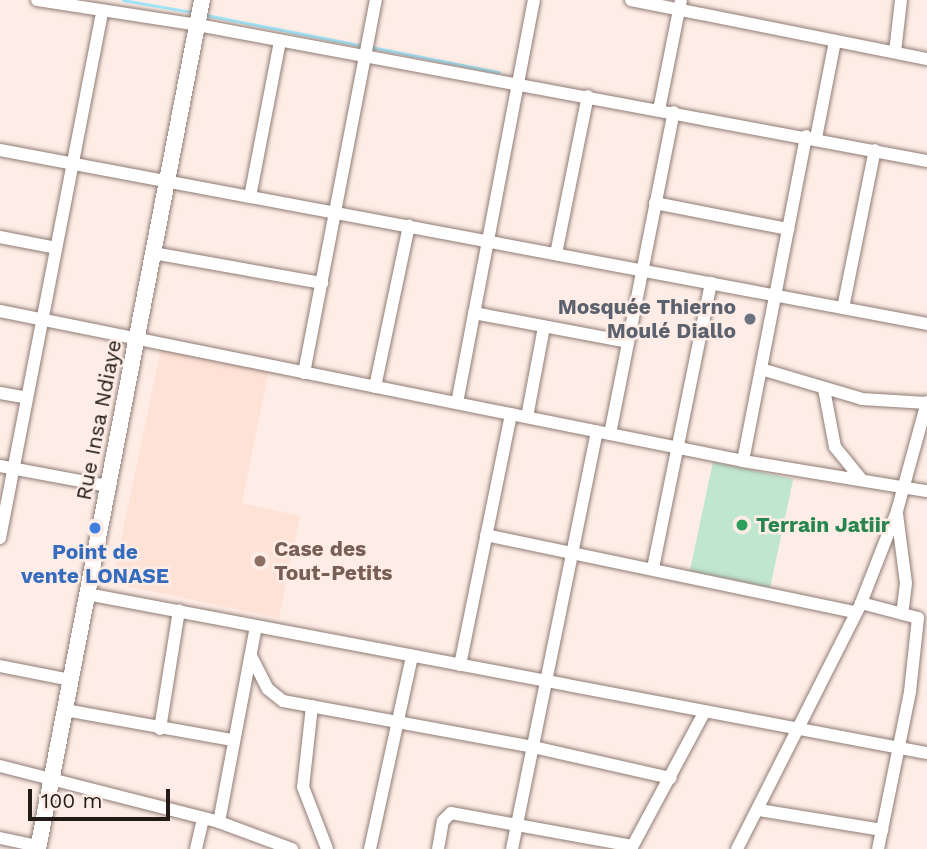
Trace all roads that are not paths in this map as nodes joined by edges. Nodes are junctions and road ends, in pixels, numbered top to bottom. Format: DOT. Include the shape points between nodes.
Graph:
graph roads {
  1 [pos="202,0"];
  2 [pos="376,0"];
  3 [pos="534,0"];
  4 [pos="631,0"];
  5 [pos="901,0"];
  6 [pos="43,1"];
  7 [pos="680,5"];
  8 [pos="102,13"];
  9 [pos="198,25"];
  10 [pos="280,41"];
  11 [pos="835,41"];
  12 [pos="895,52"];
  13 [pos="364,56"];
  14 [pos="927,59"];
  15 [pos="520,84"];
  16 [pos="588,96"];
  17 [pos="659,110"];
  18 [pos="674,112"];
  19 [pos="811,137"];
  20 [pos="0,149"];
  21 [pos="875,150"];
  22 [pos="927,161"];
  23 [pos="72,164"];
  24 [pos="168,183"];
  25 [pos="250,197"];
  26 [pos="655,203"];
  27 [pos="337,212"];
  28 [pos="409,226"];
  29 [pos="788,229"];
  30 [pos="0,237"];
  31 [pos="488,241"];
  32 [pos="56,248"];
  33 [pos="153,253"];
  34 [pos="556,254"];
  35 [pos="642,270"];
  36 [pos="710,283"];
  37 [pos="322,284"];
  38 [pos="776,296"];
  39 [pos="843,308"];
  40 [pos="0,311"];
  41 [pos="474,313"];
  42 [pos="42,320"];
  43 [pos="927,324"];
  44 [pos="544,327"];
  45 [pos="136,339"];
  46 [pos="627,342"];
  47 [pos="761,369"];
  48 [pos="304,373"];
  49 [pos="375,387"];
  50 [pos="824,389"];
  51 [pos="0,393"];
  52 [pos="27,398"];
  53 [pos="927,402"];
  54 [pos="457,403"];
  55 [pos="511,414"];
  56 [pos="527,417"];
  57 [pos="604,433"];
  58 [pos="677,448"];
  59 [pos="743,461"];
  60 [pos="0,466"];
  61 [pos="13,469"];
  62 [pos="860,479"];
  63 [pos="108,486"];
  64 [pos="904,486"];
  65 [pos="927,491"];
  66 [pos="897,511"];
  67 [pos="486,535"];
  68 [pos="0,538"];
  69 [pos="573,552"];
  70 [pos="653,568"];
  71 [pos="87,594"];
  72 [pos="859,608"];
  73 [pos="179,611"];
  74 [pos="902,614"];
  75 [pos="923,619"];
  76 [pos="256,626"];
  77 [pos="251,656"];
  78 [pos="412,656"];
  79 [pos="460,665"];
  80 [pos="0,666"];
  81 [pos="71,680"];
  82 [pos="547,680"];
  83 [pos="312,706"];
  84 [pos="65,710"];
  85 [pos="704,713"];
  86 [pos="398,722"];
  87 [pos="160,729"];
  88 [pos="800,733"];
  89 [pos="231,740"];
  90 [pos="533,747"];
  91 [pos="899,748"];
  92 [pos="927,753"];
  93 [pos="0,766"];
  94 [pos="53,776"];
  95 [pos="671,778"];
  96 [pos="759,810"];
  97 [pos="203,818"];
  98 [pos="219,822"];
  99 [pos="517,824"];
  100 [pos="882,830"];
  101 [pos="0,838"];
  102 [pos="270,847"];
  103 [pos="38,848"];
  104 [pos="632,848"];
  105 [pos="196,849"];
  106 [pos="292,849"];
  107 [pos="327,849"];
  108 [pos="370,849"];
  109 [pos="438,849"];
  110 [pos="512,849"];
  111 [pos="737,849"];
  112 [pos="878,849"];
  1 -- 9 [label="main road, Rue Insa Ndiaye"];
  2 -- 13 [label="street"];
  3 -- 15 [label="street"];
  4 -- 7 [label="street"];
  5 -- 12 [label="street"];
  6 -- 8 [label="street"];
  7 -- 11 [label="street"];
  7 -- 17 [label="street"];
  8 -- 9 [label="street"];
  8 -- 23 [label="street"];
  9 -- 10 [label="street"];
  9 -- 24 [label="main road, Rue Insa Ndiaye"];
  10 -- 13 [label="street"];
  10 -- 25 [label="street"];
  11 -- 12 [label="street"];
  11 -- 19 [label="street"];
  12 -- 14 [label="street"];
  13 -- 15 [label="street"];
  13 -- 27 [label="street"];
  15 -- 16 [label="street"];
  15 -- 31 [label="street"];
  16 -- 17 [label="street"];
  16 -- 34 [label="street"];
  17 -- 18 [label="street"];
  18 -- 19 [label="street"];
  18 -- 26 [label="street"];
  19 -- 21 [label="street"];
  19 -- 29 [label="street"];
  20 -- 23 [label="street"];
  21 -- 22 [label="street"];
  21 -- 39 [label="street"];
  23 -- 24 [label="street"];
  23 -- 32 [label="street"];
  24 -- 25 [label="street"];
  24 -- 33 [label="main road, Rue Insa Ndiaye"];
  25 -- 27 [label="street"];
  26 -- 29 [label="street"];
  26 -- 35 [label="street"];
  27 -- 28 [label="street"];
  27 -- 37 [label="street"];
  28 -- 31 [label="street"];
  28 -- 49 [label="street"];
  29 -- 38 [label="street"];
  30 -- 32 [label="street"];
  31 -- 34 [label="street"];
  31 -- 41 [label="street"];
  32 -- 42 [label="street"];
  33 -- 37 [label="street"];
  33 -- 45 [label="main road, Rue Insa Ndiaye"];
  34 -- 35 [label="street"];
  35 -- 36 [label="street"];
  35 -- 46 [label="street"];
  36 -- 38 [label="street"];
  36 -- 58 [label="street"];
  37 -- 48 [label="street"];
  38 -- 39 [label="street"];
  38 -- 47 [label="street"];
  39 -- 43 [label="street"];
  40 -- 42 [label="street"];
  41 -- 44 [label="street"];
  41 -- 54 [label="street"];
  42 -- 45 [label="street"];
  42 -- 52 [label="street"];
  44 -- 46 [label="street"];
  44 -- 56 [label="street"];
  45 -- 48 [label="street"];
  45 -- 63 [label="main road, Rue Insa Ndiaye"];
  46 -- 57 [label="street"];
  47 -- 50 [label="street" via="808,380"];
  47 -- 59 [label="street"];
  48 -- 49 [label="street"];
  49 -- 54 [label="street"];
  50 -- 53 [label="street" via="862,399"];
  50 -- 62 [label="street" via="835,447"];
  51 -- 52 [label="street"];
  52 -- 61 [label="street"];
  53 -- 64 [label="street"];
  54 -- 55 [label="street"];
  55 -- 56 [label="street"];
  55 -- 67 [label="street"];
  56 -- 57 [label="street"];
  57 -- 58 [label="street"];
  57 -- 69 [label="street"];
  58 -- 59 [label="street"];
  58 -- 70 [label="street"];
  59 -- 62 [label="street"];
  60 -- 61 [label="street"];
  61 -- 63 [label="street"];
  61 -- 68 [label="street"];
  62 -- 64 [label="street"];
  63 -- 71 [label="main road, Rue Insa Ndiaye"];
  64 -- 65 [label="street"];
  64 -- 66 [label="street"];
  66 -- 72 [label="street"];
  66 -- 74 [label="street" via="906,583"];
  67 -- 69 [label="street"];
  67 -- 79 [label="street"];
  69 -- 70 [label="street"];
  69 -- 82 [label="street"];
  70 -- 72 [label="street"];
  71 -- 73 [label="street"];
  71 -- 81 [label="main road, Rue Insa Ndiaye"];
  72 -- 74 [label="street"];
  72 -- 88 [label="street"];
  73 -- 76 [label="street"];
  73 -- 87 [label="street"];
  74 -- 75 [label="street"];
  75 -- 91 [label="street"];
  76 -- 77 [label="street"];
  76 -- 78 [label="street"];
  77 -- 83 [label="street" via="283,701"];
  77 -- 89 [label="street"];
  78 -- 79 [label="street"];
  78 -- 86 [label="street"];
  79 -- 82 [label="street"];
  80 -- 81 [label="street"];
  81 -- 84 [label="main road, Rue Insa Ndiaye"];
  82 -- 85 [label="street"];
  82 -- 90 [label="street"];
  83 -- 86 [label="street"];
  83 -- 107 [label="street" via="303,787"];
  84 -- 87 [label="street"];
  84 -- 94 [label="main road, Rue Insa Ndiaye"];
  85 -- 88 [label="street"];
  85 -- 95 [label="street"];
  86 -- 90 [label="street"];
  86 -- 108 [label="street"];
  87 -- 89 [label="street"];
  88 -- 91 [label="street"];
  88 -- 96 [label="street"];
  89 -- 98 [label="street"];
  90 -- 95 [label="street"];
  90 -- 99 [label="street"];
  91 -- 92 [label="street"];
  91 -- 100 [label="street"];
  93 -- 94 [label="street"];
  94 -- 97 [label="street"];
  94 -- 103 [label="main road, Rue Insa Ndiaye"];
  95 -- 104 [label="street"];
  96 -- 100 [label="street"];
  96 -- 111 [label="street"];
  97 -- 98 [label="street"];
  97 -- 105 [label="street"];
  98 -- 102 [label="street"];
  99 -- 104 [label="street"];
  99 -- 109 [label="street" via="451,813 443,821"];
  99 -- 110 [label="street"];
  100 -- 112 [label="street"];
  101 -- 103 [label="street"];
  102 -- 106 [label="street"];
}
